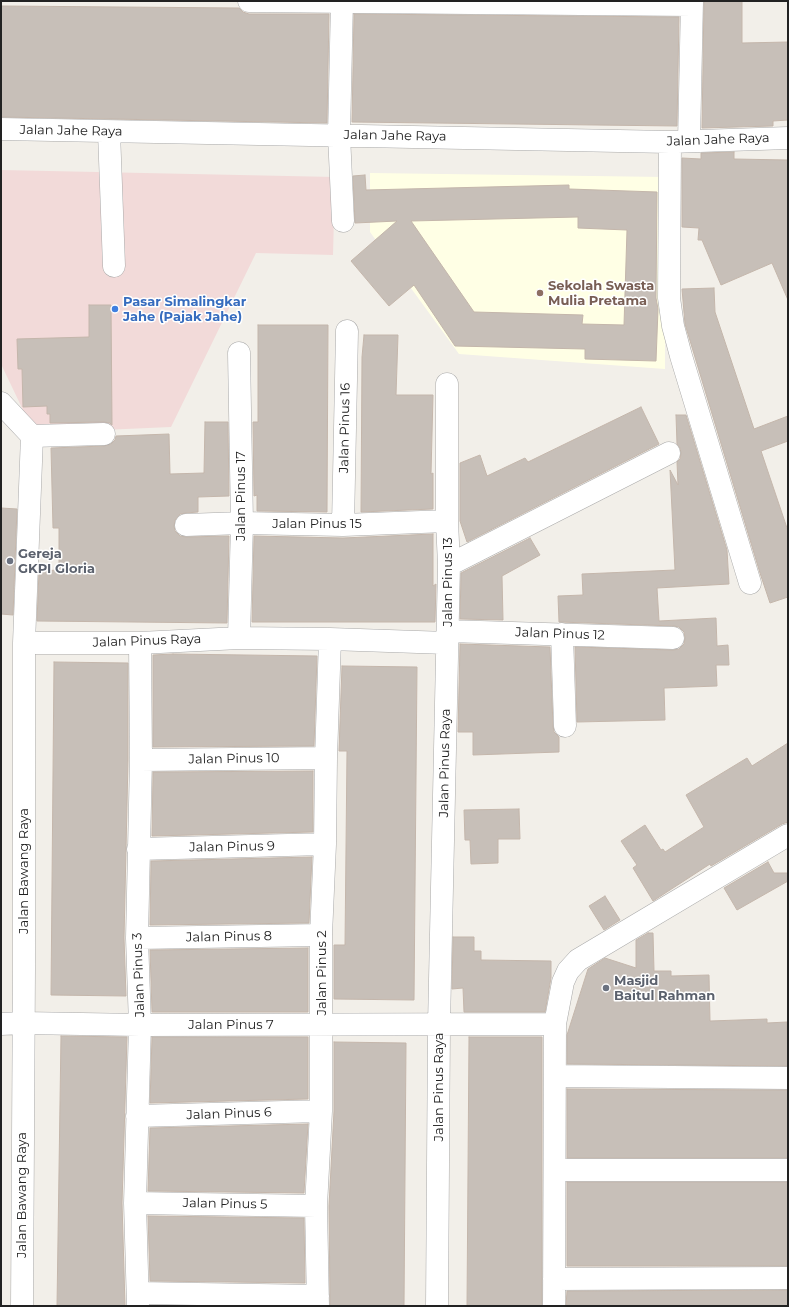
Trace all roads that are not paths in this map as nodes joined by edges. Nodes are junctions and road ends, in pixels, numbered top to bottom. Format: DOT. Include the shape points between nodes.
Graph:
graph roads {
  1 [pos="249,1"];
  2 [pos="342,2"];
  3 [pos="692,3"];
  4 [pos="1,129"];
  5 [pos="108,132"];
  6 [pos="339,135"];
  7 [pos="788,138"];
  8 [pos="680,141"];
  9 [pos="343,221"];
  10 [pos="114,266"];
  11 [pos="347,331"];
  12 [pos="239,353"];
  13 [pos="447,384"];
  14 [pos="1,403"];
  15 [pos="104,434"];
  16 [pos="32,436"];
  17 [pos="669,453"];
  18 [pos="448,521"];
  19 [pos="242,523"];
  20 [pos="186,525"];
  21 [pos="343,525"];
  22 [pos="449,565"];
  23 [pos="750,583"];
  24 [pos="562,634"];
  25 [pos="448,637"];
  26 [pos="239,638"];
  27 [pos="673,638"];
  28 [pos="330,639"];
  29 [pos="24,643"];
  30 [pos="140,643"];
  31 [pos="565,726"];
  32 [pos="326,758"];
  33 [pos="141,760"];
  34 [pos="788,835"];
  35 [pos="325,844"];
  36 [pos="138,849"];
  37 [pos="322,935"];
  38 [pos="137,938"];
  39 [pos="23,1023"];
  40 [pos="1,1024"];
  41 [pos="321,1024"];
  42 [pos="555,1024"];
  43 [pos="439,1025"];
  44 [pos="140,1026"];
  45 [pos="555,1076"];
  46 [pos="788,1078"];
  47 [pos="321,1111"];
  48 [pos="137,1116"];
  49 [pos="555,1170"];
  50 [pos="788,1170"];
  51 [pos="135,1203"];
  52 [pos="316,1206"];
  53 [pos="554,1278"];
  54 [pos="788,1278"];
  55 [pos="138,1300"];
  56 [pos="318,1301"];
  57 [pos="22,1306"];
  58 [pos="437,1306"];
  59 [pos="554,1306"];
  1 -- 2 [label="street"];
  2 -- 3 [label="street"];
  2 -- 6 [label="street"];
  3 -- 8 [label="street"];
  4 -- 5 [label="street, Jalan Jahe Raya"];
  5 -- 6 [label="street, Jalan Jahe Raya"];
  5 -- 10 [label="street"];
  6 -- 8 [label="street, Jalan Jahe Raya"];
  6 -- 9 [label="street"];
  7 -- 8 [label="street, Jalan Jahe Raya"];
  8 -- 23 [label="street" via="669,298 673,326"];
  11 -- 21 [label="street, Jalan Pinus 16"];
  12 -- 19 [label="street, Jalan Pinus 17"];
  13 -- 18 [label="street, Jalan Pinus 13"];
  14 -- 16 [label="street"];
  15 -- 16 [label="street"];
  16 -- 29 [label="street, Jalan Bawang Raya"];
  17 -- 22 [label="street"];
  18 -- 21 [label="street, Jalan Pinus 15"];
  18 -- 22 [label="street, Jalan Pinus 13"];
  19 -- 20 [label="street, Jalan Pinus 15"];
  19 -- 21 [label="street, Jalan Pinus 15"];
  19 -- 26 [label="street, Jalan Pinus 17"];
  22 -- 25 [label="street, Jalan Pinus 13"];
  24 -- 25 [label="street, Jalan Pinus 12"];
  24 -- 27 [label="street, Jalan Pinus 12"];
  24 -- 31 [label="street"];
  25 -- 28 [label="street, Jalan Pinus Raya"];
  25 -- 43 [label="street, Jalan Pinus Raya"];
  26 -- 28 [label="street, Jalan Pinus Raya"];
  26 -- 30 [label="street, Jalan Pinus Raya"];
  28 -- 32 [label="street, Jalan Pinus 2"];
  29 -- 30 [label="street, Jalan Pinus Raya"];
  29 -- 39 [label="street, Jalan Bawang Raya"];
  30 -- 33 [label="street, Jalan Pinus 3"];
  32 -- 33 [label="street, Jalan Pinus 10"];
  32 -- 35 [label="street, Jalan Pinus 2"];
  33 -- 36 [label="street, Jalan Pinus 3"];
  34 -- 42 [label="street" via="578,960 568,971 563,982"];
  35 -- 36 [label="street, Jalan Pinus 9"];
  35 -- 37 [label="street, Jalan Pinus 2"];
  36 -- 38 [label="street, Jalan Pinus 3"];
  37 -- 38 [label="street, Jalan Pinus 8"];
  37 -- 41 [label="street, Jalan Pinus 2"];
  38 -- 44 [label="street, Jalan Pinus 3"];
  39 -- 40 [label="street, Jalan Pinus 7"];
  39 -- 44 [label="street, Jalan Pinus 7"];
  39 -- 57 [label="street, Jalan Bawang Raya"];
  41 -- 43 [label="street, Jalan Pinus 7"];
  41 -- 44 [label="street, Jalan Pinus 7"];
  41 -- 47 [label="street, Jalan Pinus 2"];
  42 -- 43 [label="street, Jalan Pinus 7"];
  42 -- 45 [label="street"];
  43 -- 58 [label="street, Jalan Pinus Raya"];
  44 -- 48 [label="street, Jalan Pinus 3"];
  45 -- 46 [label="street"];
  45 -- 49 [label="street"];
  47 -- 48 [label="street, Jalan Pinus 6"];
  47 -- 52 [label="street, Jalan Pinus 2"];
  48 -- 51 [label="street, Jalan Pinus 3"];
  49 -- 50 [label="street"];
  49 -- 53 [label="street"];
  51 -- 52 [label="street, Jalan Pinus 5"];
  51 -- 55 [label="street, Jalan Pinus 3"];
  52 -- 56 [label="street, Jalan Pinus 2"];
  53 -- 54 [label="street"];
  53 -- 59 [label="street"];
  55 -- 56 [label="street"];
}
